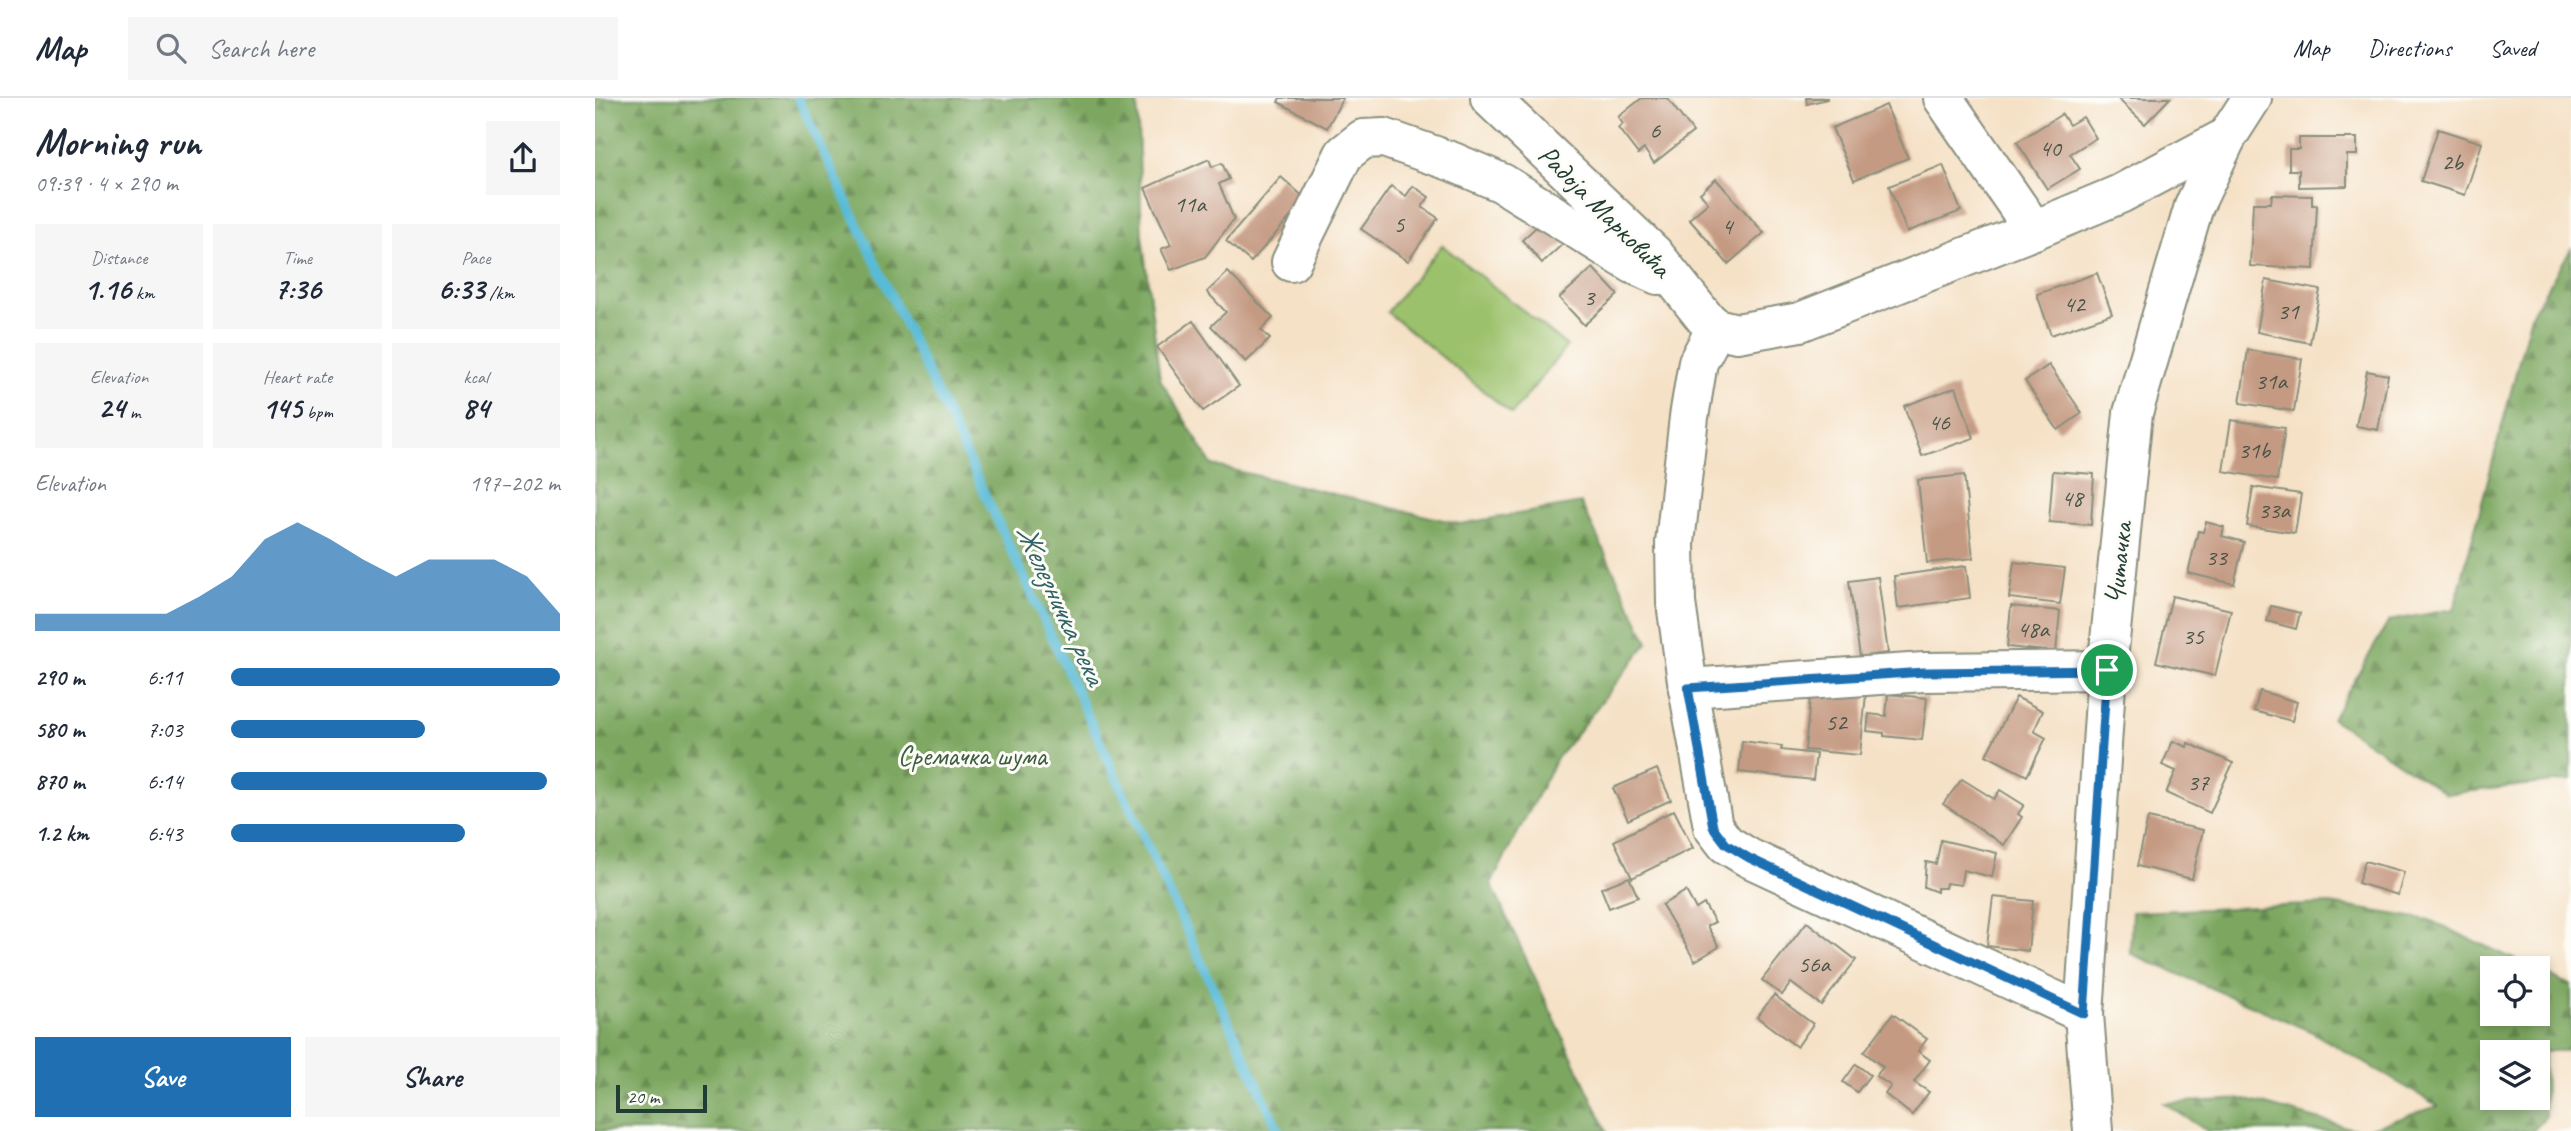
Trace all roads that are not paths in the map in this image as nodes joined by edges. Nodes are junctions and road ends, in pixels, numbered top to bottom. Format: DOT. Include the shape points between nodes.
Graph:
graph roads {
  1 [pos="1490,98"];
  2 [pos="1943,98"];
  3 [pos="2252,98"];
  4 [pos="2227,137"];
  5 [pos="2034,230"];
  6 [pos="1291,262"];
  7 [pos="1677,281"];
  8 [pos="1716,328"];
  9 [pos="2107,670"];
  10 [pos="1688,688"];
  11 [pos="2084,1014"];
  12 [pos="2093,1131"];
  1 -- 7 [label="street, Радоја Марковића"];
  2 -- 5 [label="street"];
  3 -- 4 [label="street, Читачка"];
  4 -- 5 [label="street, Читачка" via="2120,194"];
  4 -- 9 [label="street, Читачка" via="2194,206 2133,413"];
  5 -- 8 [label="street, Читачка" via="1800,321 1737,333"];
  6 -- 7 [label="street" via="1344,154 1363,139 1384,138 1502,183 1633,264"];
  7 -- 8 [label="street, Радоја Марковића"];
  8 -- 10 [label="street" via="1698,362 1675,543 1676,603"];
  9 -- 10 [label="street" via="1924,672"];
  9 -- 11 [label="street, Читачка"];
  10 -- 11 [label="street" via="1713,827 1726,844"];
  11 -- 12 [label="street, Читачка"];
}
